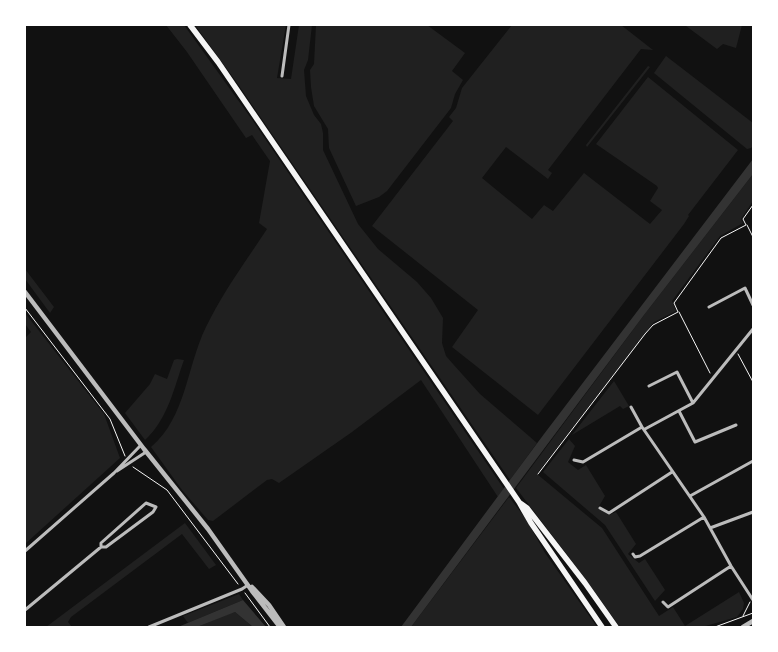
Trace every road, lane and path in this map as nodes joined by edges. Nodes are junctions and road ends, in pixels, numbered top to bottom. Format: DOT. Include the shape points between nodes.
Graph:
graph roads {
  1 [pos="190,25"];
  2 [pos="289,25"];
  3 [pos="282,76"];
  4 [pos="753,205"];
  5 [pos="746,224"];
  6 [pos="753,237"];
  7 [pos="25,292"];
  8 [pos="753,305"];
  9 [pos="709,306"];
  10 [pos="25,308"];
  11 [pos="678,312"];
  12 [pos="753,329"];
  13 [pos="736,351"];
  14 [pos="714,379"];
  15 [pos="753,382"];
  16 [pos="649,386"];
  17 [pos="693,403"];
  18 [pos="631,407"];
  19 [pos="679,411"];
  20 [pos="736,425"];
  21 [pos="643,428"];
  22 [pos="144,449"];
  23 [pos="127,458"];
  24 [pos="574,460"];
  25 [pos="753,461"];
  26 [pos="130,463"];
  27 [pos="672,472"];
  28 [pos="114,473"];
  29 [pos="538,474"];
  30 [pos="690,496"];
  31 [pos="519,502"];
  32 [pos="600,508"];
  33 [pos="753,512"];
  34 [pos="704,517"];
  35 [pos="710,528"];
  36 [pos="101,547"];
  37 [pos="25,551"];
  38 [pos="633,554"];
  39 [pos="730,566"];
  40 [pos="249,585"];
  41 [pos="242,589"];
  42 [pos="753,599"];
  43 [pos="663,602"];
  44 [pos="25,610"];
  45 [pos="753,613"];
  46 [pos="743,617"];
  47 [pos="753,621"];
  48 [pos="149,627"];
  49 [pos="270,627"];
  50 [pos="280,627"];
  51 [pos="284,627"];
  52 [pos="602,627"];
  53 [pos="616,627"];
  54 [pos="715,627"];
  55 [pos="743,627"];
  1 -- 31 [label="main road"];
  2 -- 3 [label="street"];
  4 -- 5 [label="path" via="743,219"];
  5 -- 6 [label="path"];
  5 -- 11 [label="path" via="721,238 674,303"];
  7 -- 22 [label="street"];
  8 -- 9 [label="street" via="745,288"];
  10 -- 23 [label="path" via="110,419"];
  11 -- 14 [label="path"];
  11 -- 29 [label="path" via="652,326 645,334"];
  12 -- 13 [label="street"];
  13 -- 14 [label="street"];
  13 -- 15 [label="path"];
  14 -- 17 [label="street"];
  16 -- 17 [label="street" via="677,372"];
  17 -- 19 [label="street"];
  18 -- 21 [label="street"];
  19 -- 20 [label="street" via="696,442"];
  19 -- 21 [label="street"];
  21 -- 24 [label="street" via="583,462"];
  21 -- 27 [label="street"];
  22 -- 23 [label="street"];
  22 -- 26 [label="street"];
  22 -- 40 [label="street"];
  23 -- 28 [label="street"];
  25 -- 30 [label="street"];
  26 -- 28 [label="street"];
  26 -- 41 [label="path" via="167,490"];
  27 -- 30 [label="street"];
  27 -- 32 [label="street" via="609,514"];
  28 -- 37 [label="street"];
  30 -- 34 [label="street"];
  31 -- 52 [label="main road"];
  31 -- 53 [label="main road" via="570,562"];
  33 -- 35 [label="street"];
  34 -- 35 [label="street"];
  34 -- 38 [label="street" via="640,556"];
  35 -- 39 [label="street"];
  36 -- 36 [label="street" via="101,542 146,503 156,507 106,547"];
  36 -- 44 [label="street"];
  39 -- 42 [label="street"];
  39 -- 43 [label="street" via="668,607"];
  40 -- 41 [label="street"];
  40 -- 50 [label="street"];
  40 -- 51 [label="street" via="269,605"];
  41 -- 48 [label="street"];
  41 -- 49 [label="path"];
  42 -- 46 [label="path"];
  45 -- 46 [label="path"];
  46 -- 54 [label="path"];
  47 -- 55 [label="street"];
}
